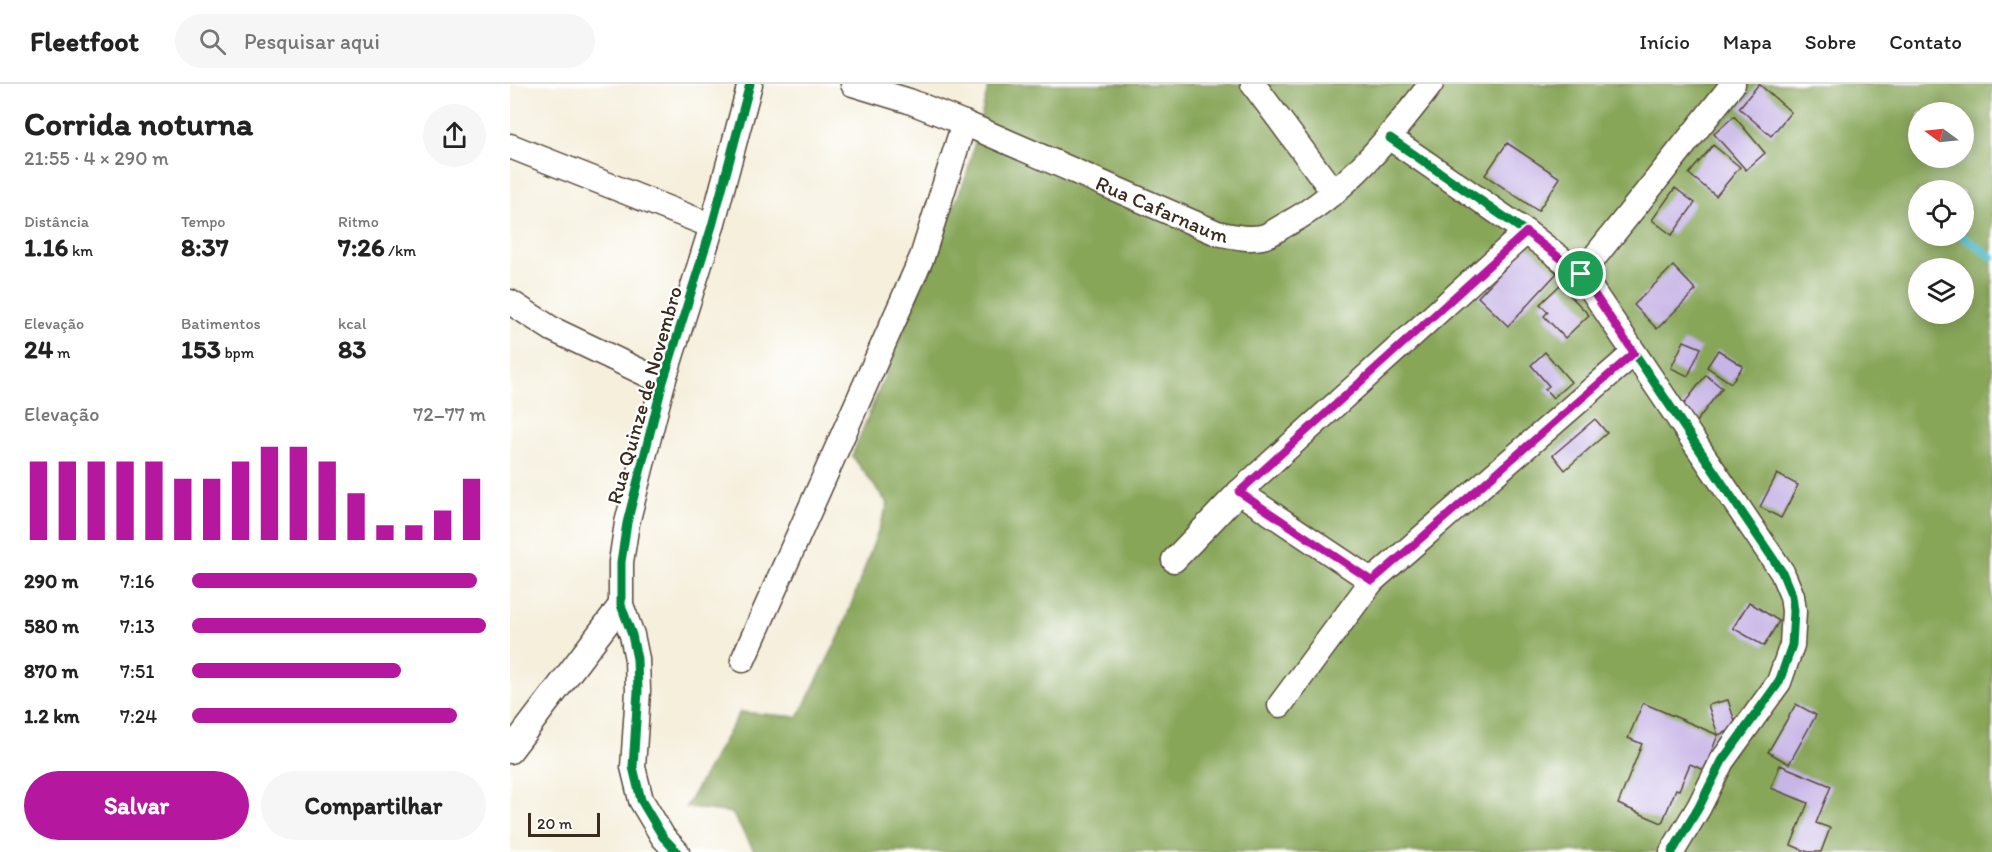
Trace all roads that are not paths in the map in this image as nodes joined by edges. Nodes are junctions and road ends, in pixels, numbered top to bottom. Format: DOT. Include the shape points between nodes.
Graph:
graph roads {
  1 [pos="750,84"];
  2 [pos="854,84"];
  3 [pos="1253,84"];
  4 [pos="1431,84"];
  5 [pos="1733,84"];
  6 [pos="964,123"];
  7 [pos="1390,138"];
  8 [pos="510,146"];
  9 [pos="1334,193"];
  10 [pos="712,226"];
  11 [pos="1526,232"];
  12 [pos="1581,274"];
  13 [pos="510,302"];
  14 [pos="1634,353"];
  15 [pos="663,382"];
  16 [pos="1239,492"];
  17 [pos="1174,560"];
  18 [pos="1372,581"];
  19 [pos="621,605"];
  20 [pos="743,660"];
  21 [pos="1280,705"];
  22 [pos="510,751"];
  23 [pos="677,852"];
  24 [pos="1672,852"];
  1 -- 10 [label="street, Rua Quinze de Novembro"];
  2 -- 6 [label="street, Rua Cafarnaum"];
  3 -- 9 [label="street"];
  4 -- 7 [label="street, Rua Cafarnaum"];
  5 -- 12 [label="street"];
  6 -- 9 [label="street, Rua Cafarnaum" via="1217,233 1264,237"];
  6 -- 20 [label="street" via="922,257"];
  7 -- 9 [label="street, Rua Cafarnaum"];
  7 -- 11 [label="street"];
  8 -- 10 [label="street"];
  10 -- 15 [label="street, Rua Quinze de Novembro"];
  11 -- 12 [label="street"];
  11 -- 16 [label="street"];
  12 -- 14 [label="street"];
  13 -- 15 [label="street" via="552,329"];
  14 -- 18 [label="street"];
  14 -- 24 [label="street" via="1782,572 1794,611 1792,645 1779,682 1722,761"];
  15 -- 19 [label="street, Rua Quinze de Novembro" via="627,523 621,562"];
  16 -- 17 [label="street"];
  16 -- 18 [label="street"];
  18 -- 21 [label="street"];
  19 -- 22 [label="street"];
  19 -- 23 [label="street, Rua Quinze de Novembro" via="637,659 633,767 641,800"];
}
